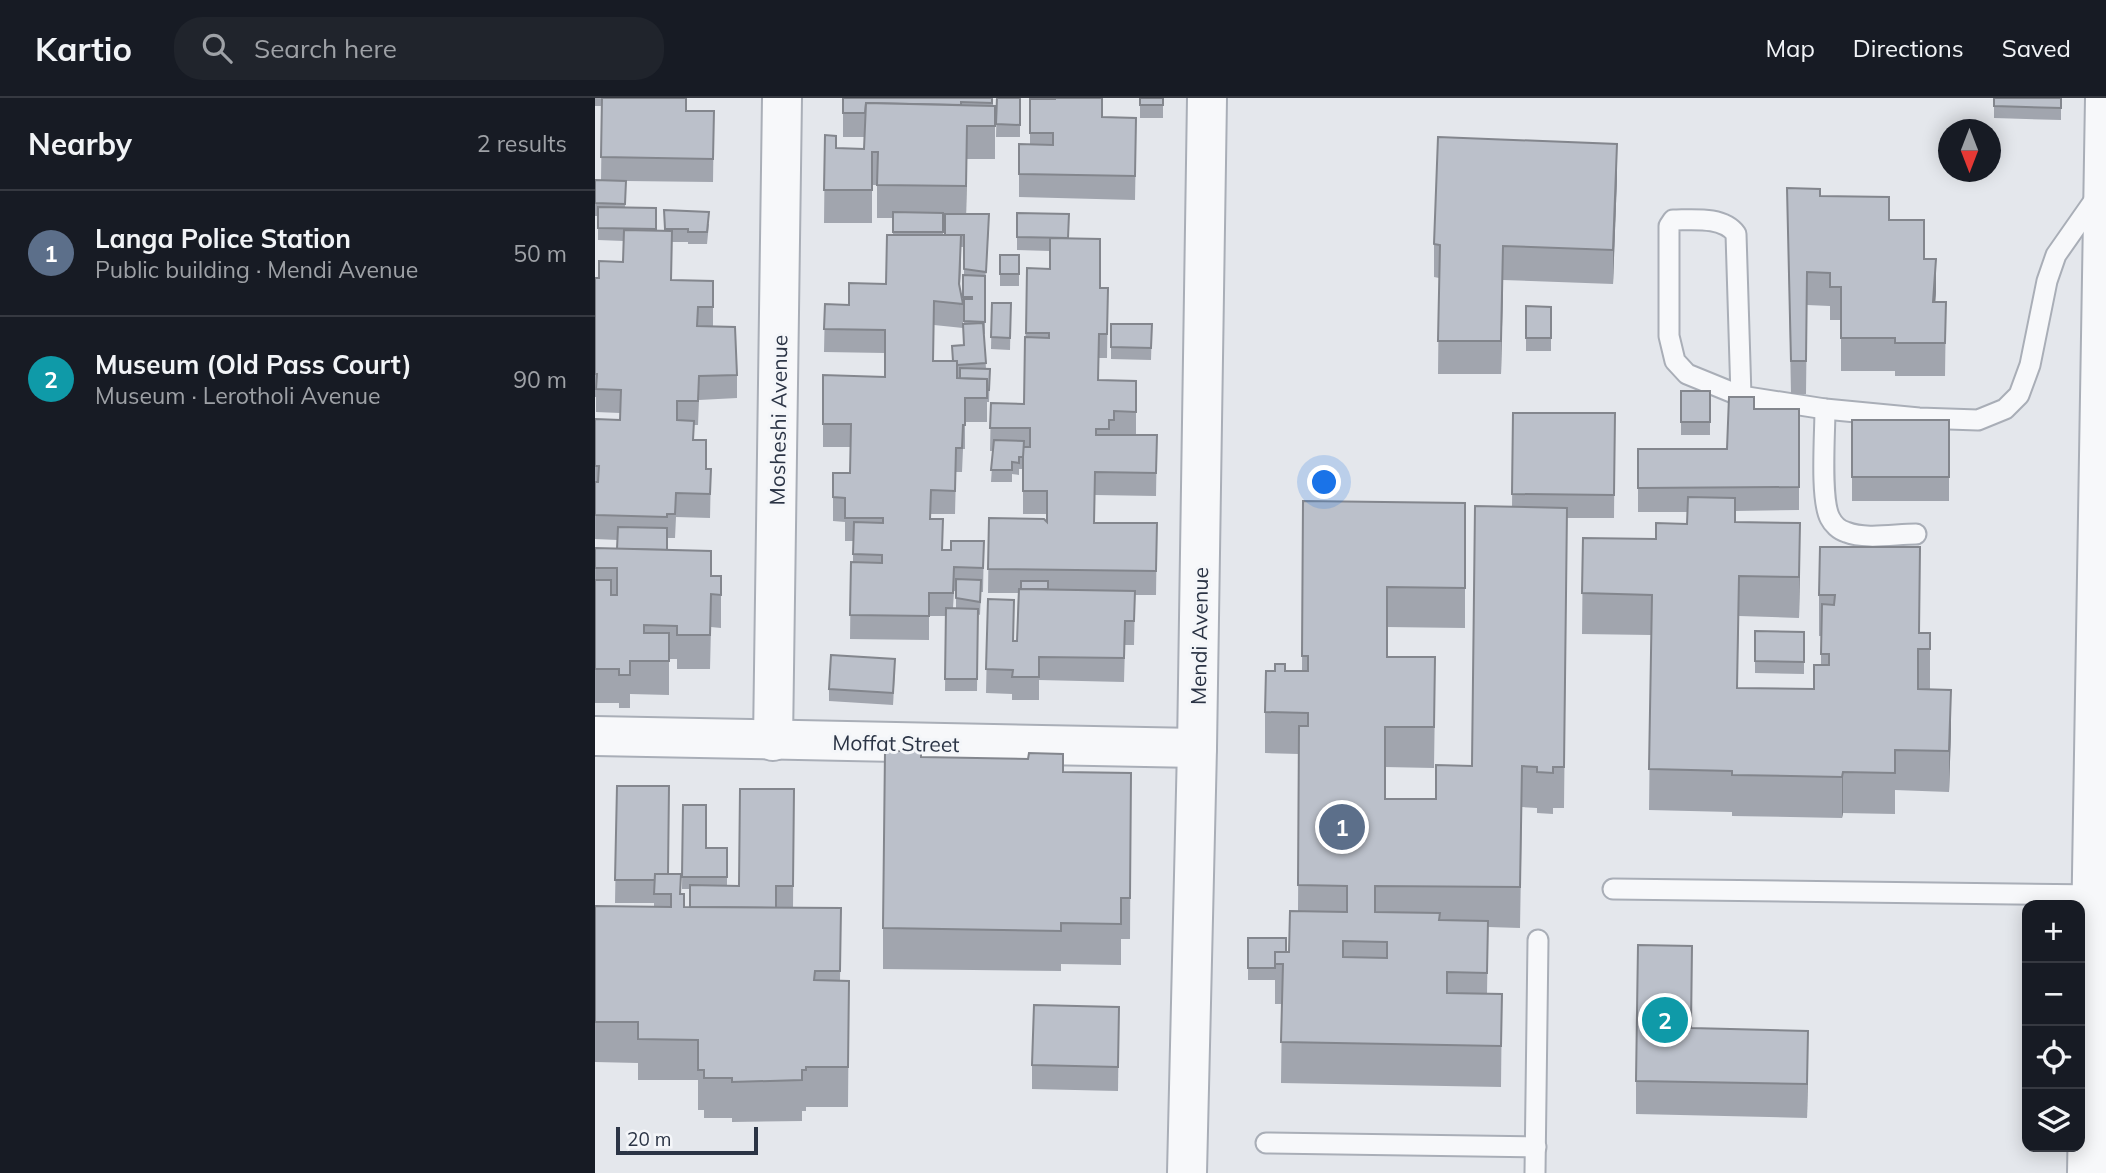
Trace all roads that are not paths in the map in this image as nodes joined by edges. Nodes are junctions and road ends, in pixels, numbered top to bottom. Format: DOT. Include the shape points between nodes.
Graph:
graph roads {
  1 [pos="782,98"];
  2 [pos="1207,98"];
  3 [pos="2105,98"];
  4 [pos="2102,190"];
  5 [pos="1741,396"];
  6 [pos="1825,409"];
  7 [pos="1916,534"];
  8 [pos="595,736"];
  9 [pos="773,741"];
  10 [pos="1197,748"];
  11 [pos="1613,889"];
  12 [pos="2099,895"];
  13 [pos="1538,940"];
  14 [pos="1266,1143"];
  15 [pos="1536,1147"];
  16 [pos="1187,1173"];
  17 [pos="1535,1173"];
  18 [pos="2087,1173"];
  1 -- 9 [label="street, Mosheshi Avenue"];
  2 -- 10 [label="street, Mendi Avenue"];
  3 -- 4 [label="street"];
  4 -- 6 [label="lane" via="2056,255 2030,365 2019,395 2005,409 1978,419"];
  4 -- 12 [label="street"];
  5 -- 5 [label="lane" via="1687,374 1675,361 1669,336 1669,226 1673,220 1723,223 1736,234"];
  5 -- 6 [label="lane"];
  6 -- 7 [label="lane" via="1826,497 1836,526 1859,535"];
  8 -- 9 [label="street, Moffat Street"];
  9 -- 10 [label="street, Moffat Street"];
  10 -- 16 [label="street, Mendi Avenue"];
  11 -- 12 [label="lane"];
  12 -- 18 [label="street"];
  13 -- 15 [label="lane"];
  14 -- 15 [label="lane"];
  15 -- 17 [label="lane"];
}
